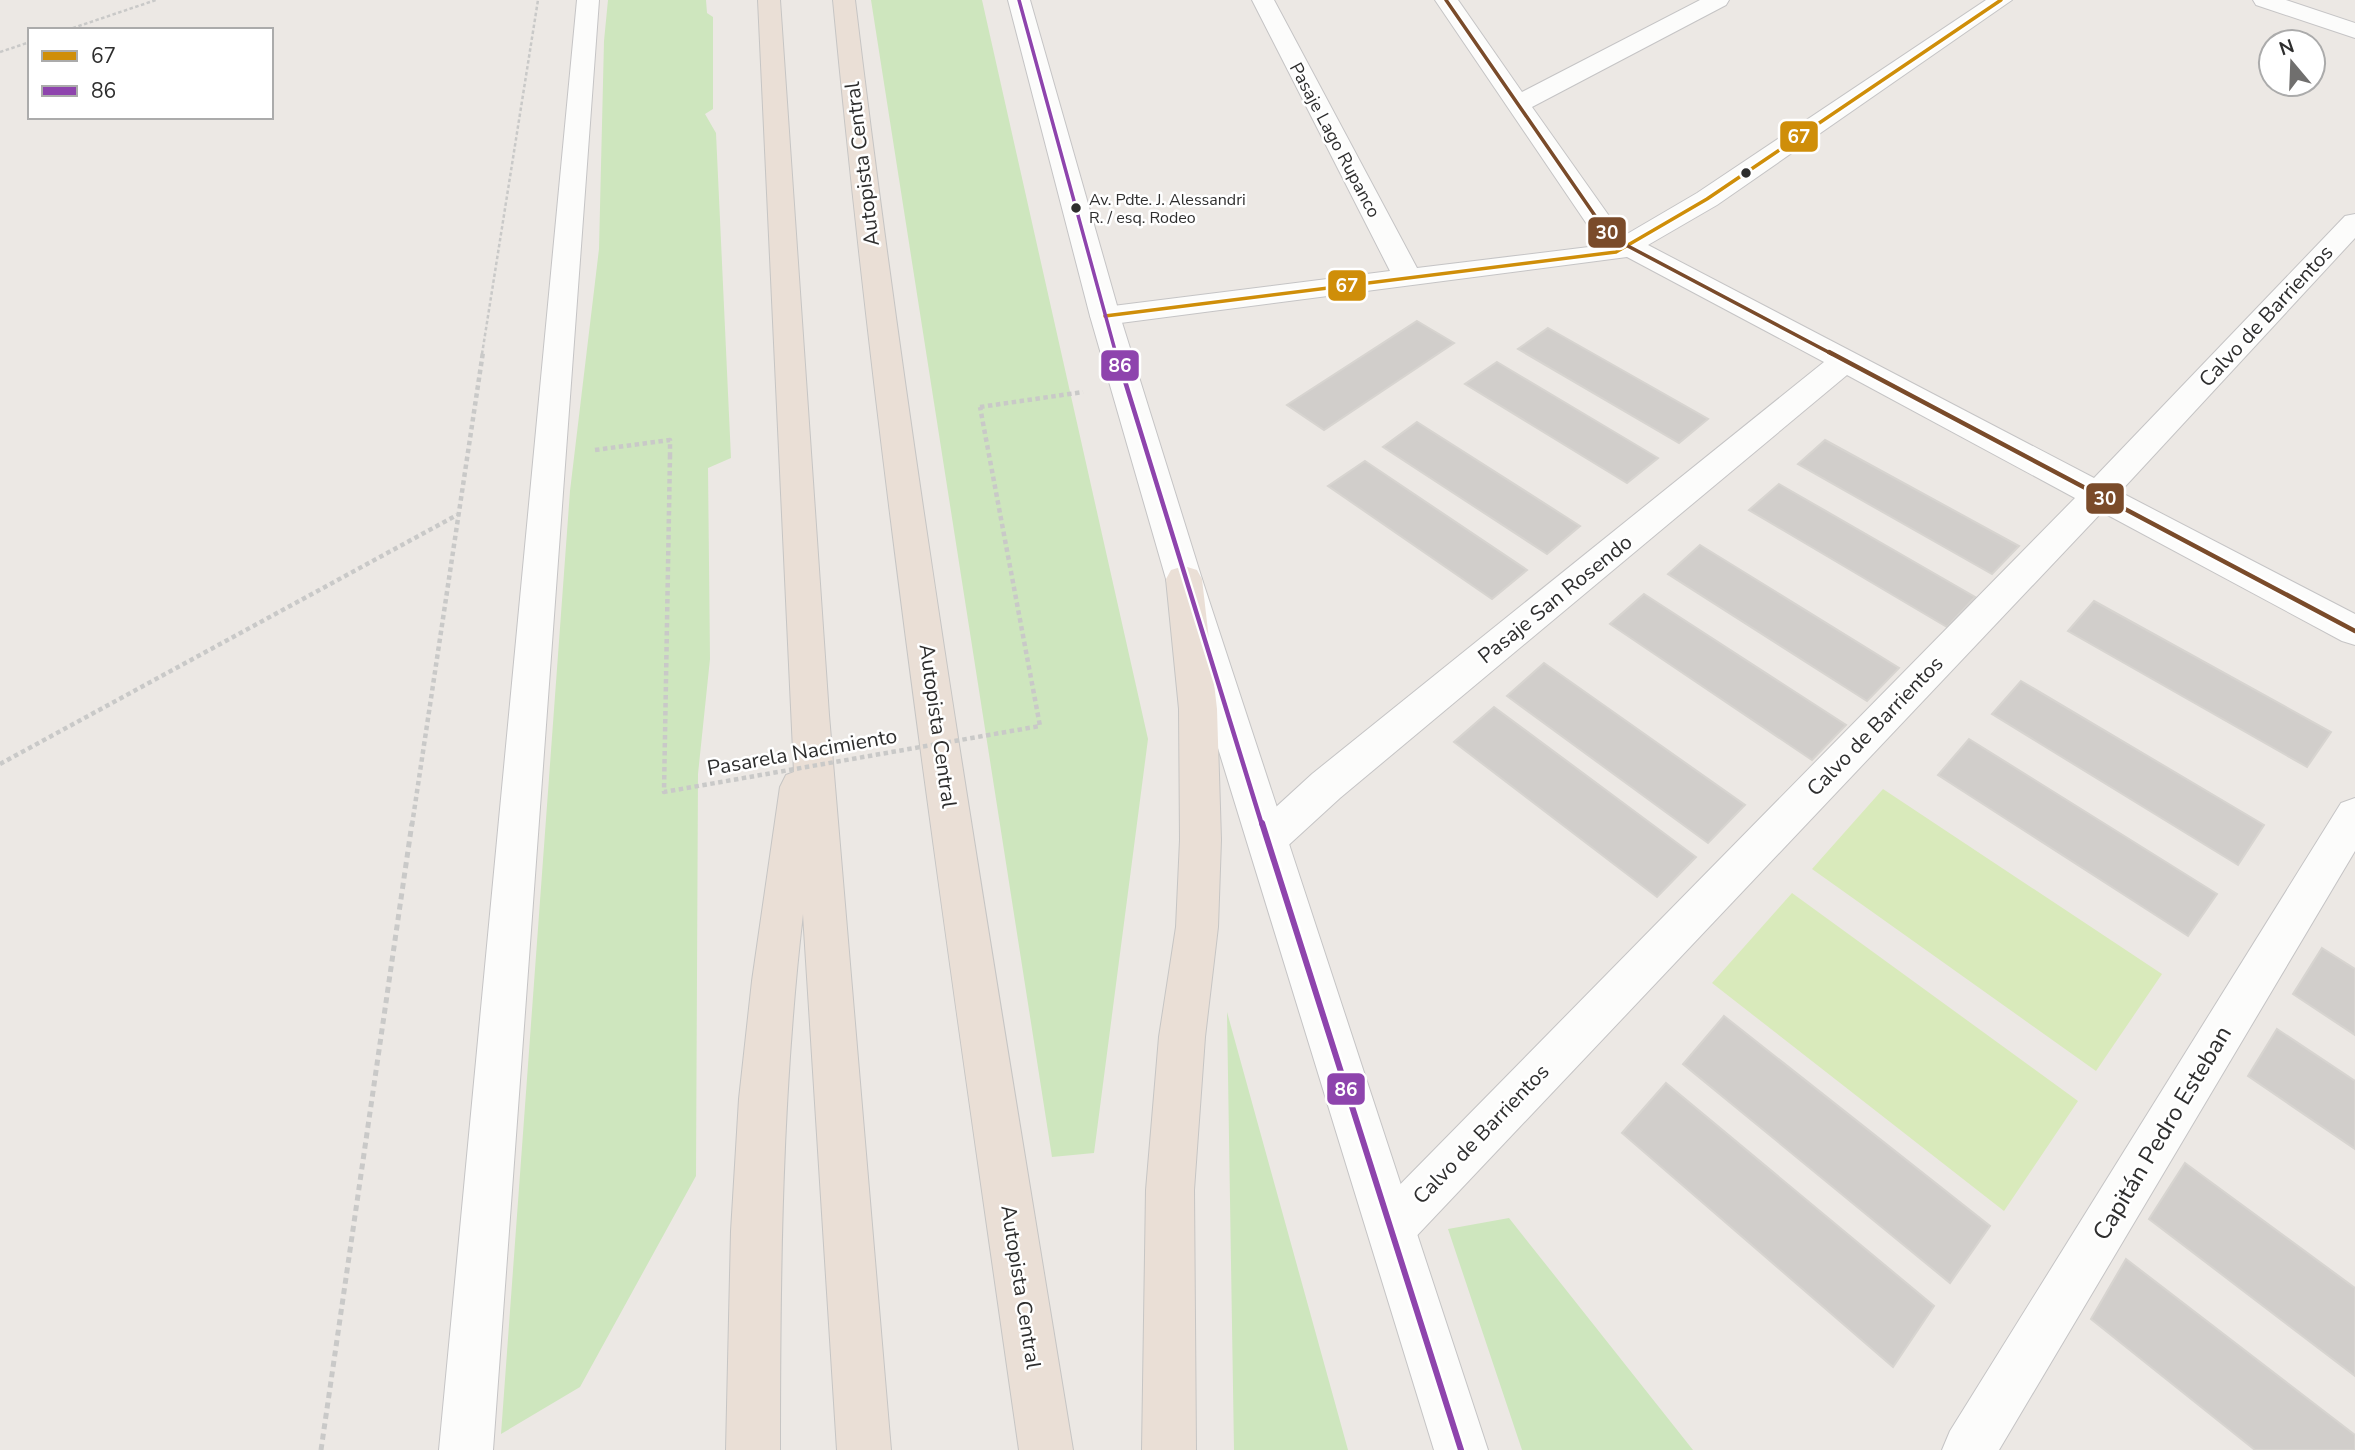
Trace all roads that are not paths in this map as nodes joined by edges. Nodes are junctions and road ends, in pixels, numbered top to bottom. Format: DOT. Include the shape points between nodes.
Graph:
graph roads {
  1 [pos="588,0"];
  2 [pos="769,0"];
  3 [pos="844,0"];
  4 [pos="1020,0"];
  5 [pos="1263,0"];
  6 [pos="1718,0"];
  7 [pos="2001,0"];
  8 [pos="2264,0"];
  9 [pos="1452,2"];
  10 [pos="2355,31"];
  11 [pos="1518,104"];
  12 [pos="2355,222"];
  13 [pos="1629,246"];
  14 [pos="1408,279"];
  15 [pos="1105,316"];
  16 [pos="1845,361"];
  17 [pos="2098,495"];
  18 [pos="1184,579"];
  19 [pos="2355,631"];
  20 [pos="810,715"];
  21 [pos="2355,816"];
  22 [pos="1267,840"];
  23 [pos="1391,1228"];
  24 [pos="466,1450"];
  25 [pos="753,1450"];
  26 [pos="864,1450"];
  27 [pos="1046,1450"];
  28 [pos="1170,1450"];
  29 [pos="1461,1450"];
  30 [pos="1969,1450"];
  1 -- 24 [label="street"];
  2 -- 20 [label="highway"];
  3 -- 27 [label="highway, Autopista Central" via="910,534"];
  4 -- 15 [label="street"];
  5 -- 14 [label="street, Pasaje Lago Rupanco"];
  6 -- 11 [label="street"];
  7 -- 13 [label="street" via="1707,199"];
  8 -- 10 [label="street"];
  9 -- 11 [label="street"];
  11 -- 13 [label="street" via="1609,236"];
  12 -- 17 [label="street, Calvo de Barrientos"];
  13 -- 14 [label="street" via="1592,257"];
  13 -- 16 [label="street"];
  14 -- 15 [label="street"];
  15 -- 18 [label="street"];
  16 -- 17 [label="street"];
  16 -- 22 [label="street, Pasaje San Rosendo" via="1326,786"];
  17 -- 19 [label="street"];
  17 -- 23 [label="street, Calvo de Barrientos"];
  18 -- 22 [label="street"];
  18 -- 28 [label="highway" via="1201,737 1202,828 1171,1168"];
  20 -- 25 [label="highway" via="762,1098 754,1265"];
  20 -- 26 [label="highway"];
  21 -- 30 [label="street, Capitán Pedro Esteban"];
  22 -- 23 [label="street"];
  23 -- 29 [label="street"];
}
